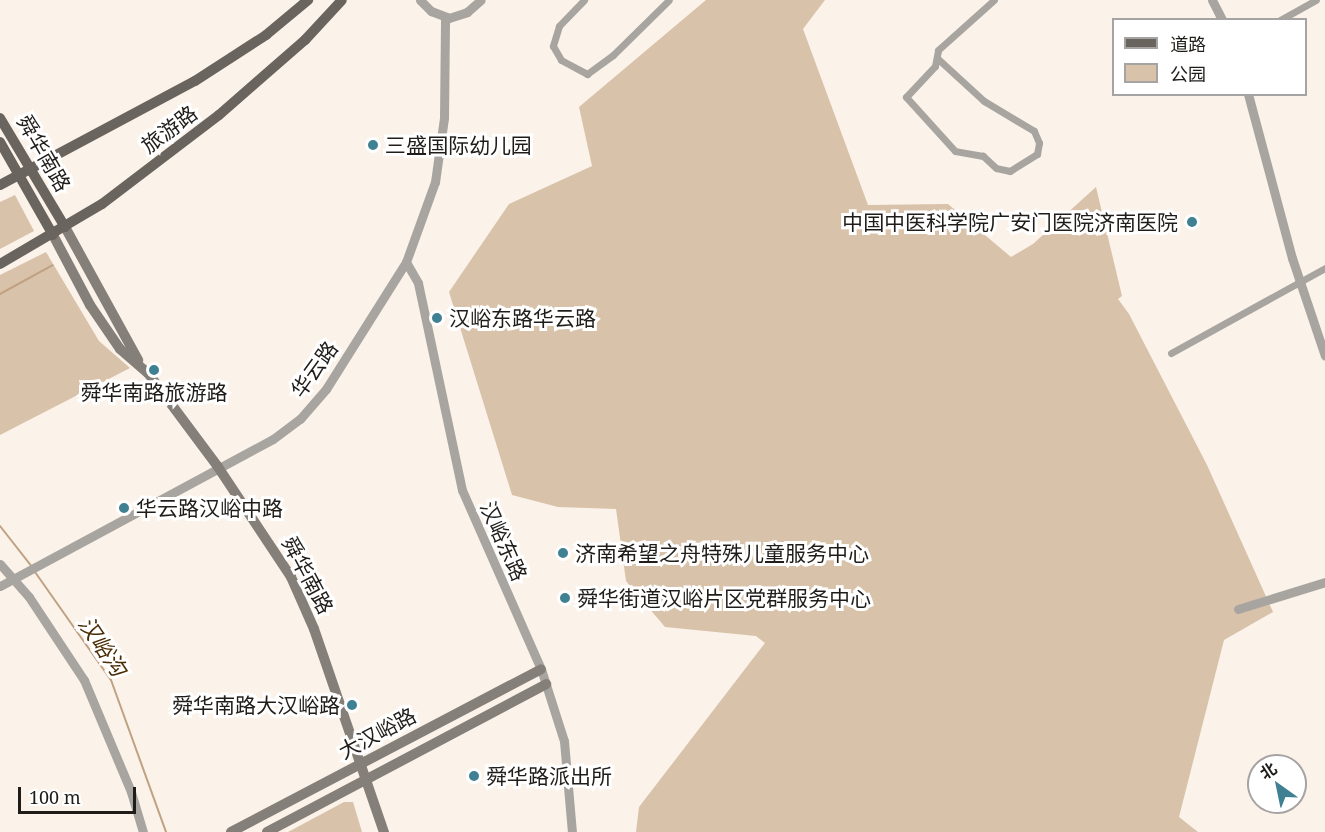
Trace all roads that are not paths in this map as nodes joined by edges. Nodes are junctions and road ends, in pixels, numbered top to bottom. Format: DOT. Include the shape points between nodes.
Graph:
graph roads {
  1 [pos="308,0"];
  2 [pos="342,0"];
  3 [pos="420,0"];
  4 [pos="481,0"];
  5 [pos="585,0"];
  6 [pos="669,0"];
  7 [pos="994,0"];
  8 [pos="1212,0"];
  9 [pos="1316,0"];
  10 [pos="445,17"];
  11 [pos="1221,18"];
  12 [pos="1284,18"];
  13 [pos="937,58"];
  14 [pos="1249,96"];
  15 [pos="0,118"];
  16 [pos="0,142"];
  17 [pos="30,170"];
  18 [pos="19,175"];
  19 [pos="0,185"];
  20 [pos="65,227"];
  21 [pos="53,235"];
  22 [pos="406,262"];
  23 [pos="0,264"];
  24 [pos="1325,268"];
  25 [pos="1299,281"];
  26 [pos="1171,353"];
  27 [pos="1325,356"];
  28 [pos="141,366"];
  29 [pos="218,467"];
  30 [pos="0,564"];
  31 [pos="13,579"];
  32 [pos="1325,582"];
  33 [pos="0,586"];
  34 [pos="1238,609"];
  35 [pos="541,669"];
  36 [pos="546,684"];
  37 [pos="363,763"];
  38 [pos="367,779"];
  39 [pos="143,832"];
  40 [pos="231,832"];
  41 [pos="267,832"];
  42 [pos="384,832"];
  43 [pos="572,832"];
  1 -- 17 [label="main road, 旅游路" via="266,35 195,81"];
  2 -- 20 [label="main road, 旅游路" via="305,40 219,115"];
  3 -- 10 [label="street" via="430,11"];
  4 -- 10 [label="street" via="467,12"];
  5 -- 6 [label="street" via="559,26 553,46 561,60 587,74 613,55"];
  7 -- 13 [label="street" via="938,50"];
  8 -- 11 [label="street"];
  9 -- 12 [label="street"];
  10 -- 22 [label="street, 华云路" via="444,118 435,182"];
  13 -- 13 [label="street" via="935,66 906,96 946,143 955,151 984,156 996,168 1010,171 1037,154 1039,143 1034,131 984,100"];
  14 -- 25 [label="street"];
  15 -- 17 [label="main road, 舜华南路"];
  16 -- 18 [label="main road, 舜华南路"];
  17 -- 18 [label="main road, 旅游路"];
  17 -- 20 [label="main road, 舜华南路"];
  18 -- 19 [label="main road, 旅游路"];
  18 -- 21 [label="main road, 舜华南路"];
  20 -- 21 [label="main road, 旅游路"];
  20 -- 28 [label="main road, 舜华南路"];
  21 -- 23 [label="main road, 旅游路"];
  21 -- 28 [label="main road, 舜华南路" via="90,305 120,349"];
  22 -- 29 [label="street, 华云路" via="326,389 300,419 273,439"];
  22 -- 35 [label="street, 汉峪东路" via="418,283 462,490"];
  24 -- 25 [label="street"];
  25 -- 26 [label="street"];
  25 -- 27 [label="street"];
  28 -- 29 [label="main road, 舜华南路"];
  29 -- 31 [label="street, 华云路"];
  29 -- 37 [label="main road, 舜华南路" via="291,577 315,628"];
  30 -- 31 [label="street"];
  31 -- 33 [label="street, 华云路"];
  31 -- 39 [label="street" via="84,680"];
  32 -- 34 [label="street"];
  35 -- 36 [label="street, 汉峪东路"];
  35 -- 37 [label="main road, 大汉峪路"];
  36 -- 38 [label="main road, 大汉峪路"];
  36 -- 43 [label="street, 汉峪东路" via="564,741"];
  37 -- 38 [label="main road, 舜华南路"];
  37 -- 40 [label="main road, 大汉峪路"];
  38 -- 41 [label="main road, 大汉峪路"];
  38 -- 42 [label="main road, 舜华南路"];
}
